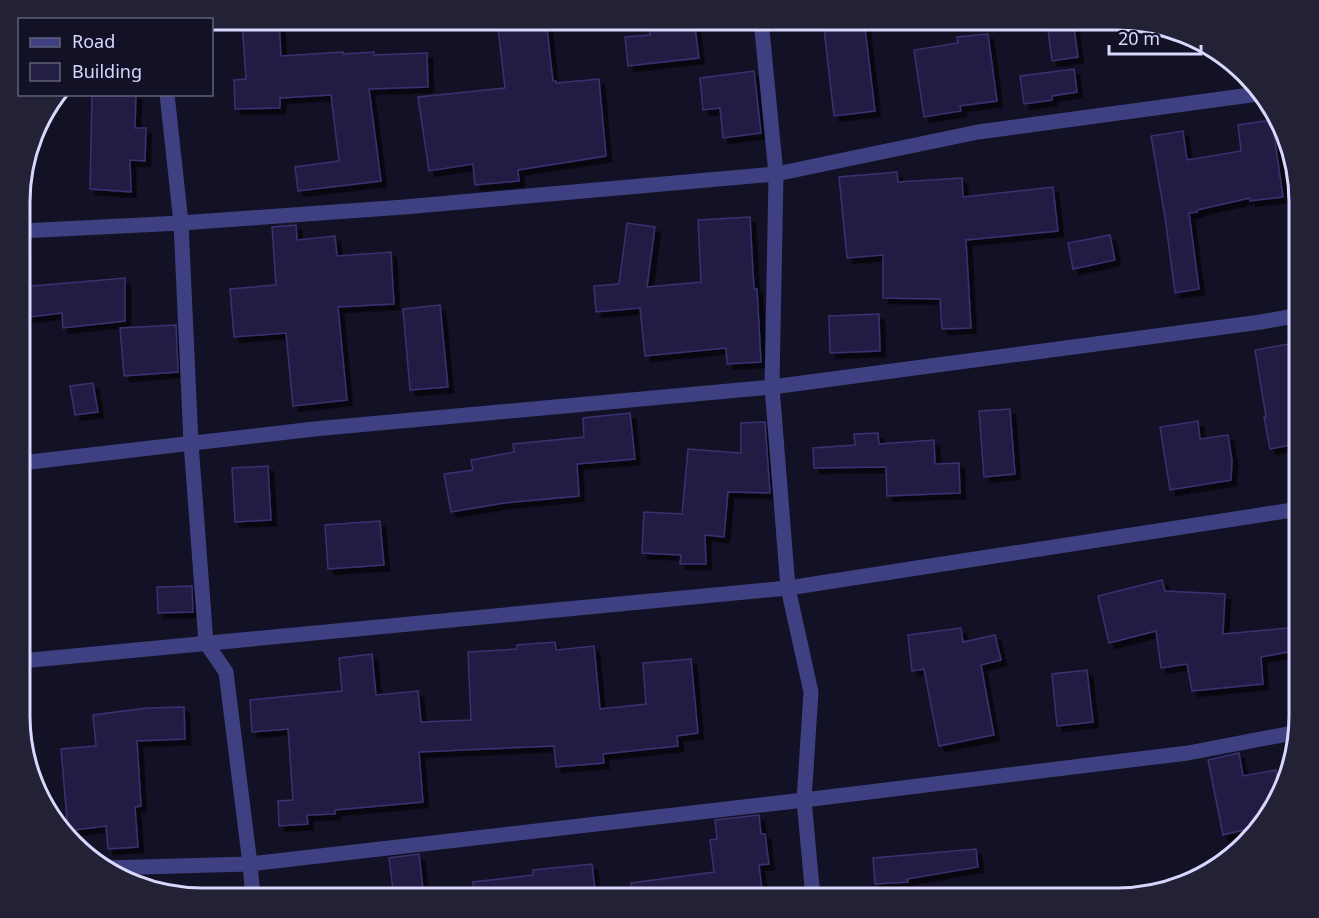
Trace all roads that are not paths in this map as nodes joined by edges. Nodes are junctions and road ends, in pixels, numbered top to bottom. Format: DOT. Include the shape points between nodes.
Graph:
graph roads {
  1 [pos="762,30"];
  2 [pos="1252,95"];
  3 [pos="167,96"];
  4 [pos="776,174"];
  5 [pos="181,223"];
  6 [pos="30,231"];
  7 [pos="1289,317"];
  8 [pos="772,387"];
  9 [pos="191,443"];
  10 [pos="30,462"];
  11 [pos="1289,511"];
  12 [pos="788,588"];
  13 [pos="206,643"];
  14 [pos="30,660"];
  15 [pos="1288,734"];
  16 [pos="804,800"];
  17 [pos="250,864"];
  18 [pos="121,868"];
  19 [pos="252,888"];
  20 [pos="812,888"];
  1 -- 4 [label="street"];
  2 -- 4 [label="street" via="978,132"];
  3 -- 5 [label="street"];
  4 -- 5 [label="street"];
  4 -- 8 [label="street"];
  5 -- 6 [label="street"];
  5 -- 9 [label="street"];
  7 -- 8 [label="street"];
  8 -- 9 [label="street"];
  8 -- 12 [label="street"];
  9 -- 10 [label="street"];
  9 -- 13 [label="street"];
  11 -- 12 [label="street"];
  12 -- 13 [label="street"];
  12 -- 16 [label="street" via="811,692"];
  13 -- 14 [label="street"];
  13 -- 17 [label="street" via="226,672"];
  15 -- 16 [label="street" via="1188,753"];
  16 -- 17 [label="street"];
  16 -- 20 [label="street"];
  17 -- 18 [label="street"];
  17 -- 19 [label="street"];
}
